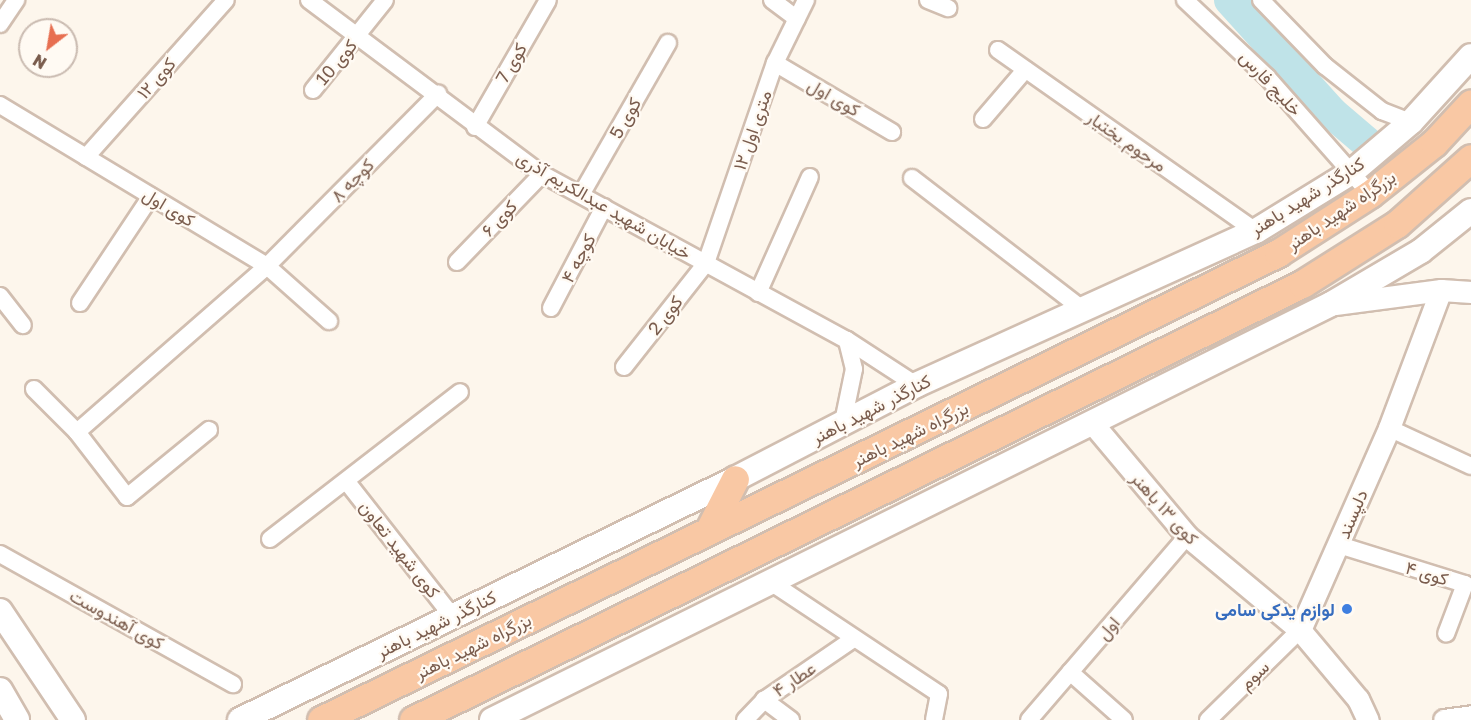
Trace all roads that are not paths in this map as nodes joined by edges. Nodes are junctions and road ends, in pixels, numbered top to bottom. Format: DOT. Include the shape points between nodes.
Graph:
graph roads {
  1 [pos="16,0"];
  2 [pos="226,0"];
  3 [pos="309,0"];
  4 [pos="385,0"];
  5 [pos="548,0"];
  6 [pos="772,0"];
  7 [pos="806,0"];
  8 [pos="928,0"];
  9 [pos="1185,0"];
  10 [pos="1261,0"];
  11 [pos="948,8"];
  12 [pos="797,19"];
  13 [pos="0,24"];
  14 [pos="359,34"];
  15 [pos="668,43"];
  16 [pos="998,50"];
  17 [pos="1471,56"];
  18 [pos="775,63"];
  19 [pos="1025,70"];
  20 [pos="313,90"];
  21 [pos="438,94"];
  22 [pos="1471,103"];
  23 [pos="0,105"];
  24 [pos="983,119"];
  25 [pos="1411,122"];
  26 [pos="475,127"];
  27 [pos="892,132"];
  28 [pos="86,157"];
  29 [pos="1471,158"];
  30 [pos="1352,172"];
  31 [pos="542,174"];
  32 [pos="810,177"];
  33 [pos="912,178"];
  34 [pos="582,193"];
  35 [pos="1370,194"];
  36 [pos="151,196"];
  37 [pos="604,207"];
  38 [pos="1471,212"];
  39 [pos="1256,231"];
  40 [pos="457,262"];
  41 [pos="706,263"];
  42 [pos="267,266"];
  43 [pos="1441,290"];
  44 [pos="1471,292"];
  45 [pos="758,293"];
  46 [pos="0,296"];
  47 [pos="80,303"];
  48 [pos="551,308"];
  49 [pos="1321,309"];
  50 [pos="1086,310"];
  51 [pos="329,321"];
  52 [pos="23,325"];
  53 [pos="1215,328"];
  54 [pos="847,340"];
  55 [pos="1150,356"];
  56 [pos="624,367"];
  57 [pos="916,385"];
  58 [pos="34,389"];
  59 [pos="460,392"];
  60 [pos="843,422"];
  61 [pos="1099,422"];
  62 [pos="1389,428"];
  63 [pos="208,430"];
  64 [pos="77,432"];
  65 [pos="1471,466"];
  66 [pos="735,479"];
  67 [pos="347,482"];
  68 [pos="709,530"];
  69 [pos="1187,536"];
  70 [pos="270,539"];
  71 [pos="1339,545"];
  72 [pos="0,554"];
  73 [pos="769,581"];
  74 [pos="0,611"];
  75 [pos="452,616"];
  76 [pos="1300,630"];
  77 [pos="1446,634"];
  78 [pos="852,639"];
  79 [pos="1070,672"];
  80 [pos="233,684"];
  81 [pos="0,690"];
  82 [pos="764,700"];
  83 [pos="523,712"];
  84 [pos="1471,716"];
  85 [pos="75,718"];
  86 [pos="17,720"];
  87 [pos="240,720"];
  88 [pos="321,720"];
  89 [pos="413,720"];
  90 [pos="492,720"];
  91 [pos="745,720"];
  92 [pos="791,720"];
  93 [pos="934,720"];
  94 [pos="1029,720"];
  95 [pos="1124,720"];
  96 [pos="1208,720"];
  97 [pos="1368,720"];
  98 [pos="1444,720"];
  1 -- 13 [label="street"];
  2 -- 28 [label="street, کوی ۱۲"];
  3 -- 14 [label="street, خیابان شهید عبدالکریم آذری"];
  4 -- 14 [label="street, کوی 10"];
  5 -- 26 [label="street, کوی 7"];
  6 -- 12 [label="street"];
  7 -- 12 [label="street, ۱۲ متری اول"];
  8 -- 11 [label="street"];
  9 -- 30 [label="street, خلیج فارس" via="1267,77"];
  10 -- 25 [label="street" via="1325,66 1382,111"];
  12 -- 18 [label="street, ۱۲ متری اول"];
  14 -- 20 [label="street, کوی 10"];
  14 -- 21 [label="street, خیابان شهید عبدالکریم آذری"];
  15 -- 34 [label="street, کوی 5"];
  16 -- 19 [label="street, مرحوم بختیار"];
  17 -- 25 [label="main road, کنارگذر شهید باهنر"];
  18 -- 27 [label="street, کوی اول"];
  18 -- 41 [label="street, ۱۲ متری اول"];
  19 -- 24 [label="street"];
  19 -- 39 [label="street, مرحوم بختیار"];
  21 -- 26 [label="street, خیابان شهید عبدالکریم آذری"];
  21 -- 42 [label="street, کوچه ۸"];
  22 -- 35 [label="highway, بزرگراه شهید باهنر" via="1434,143"];
  23 -- 28 [label="street, کوی اول"];
  25 -- 30 [label="main road, کنارگذر شهید باهنر"];
  26 -- 31 [label="street, خیابان شهید عبدالکریم آذری"];
  28 -- 36 [label="street, کوی اول"];
  29 -- 53 [label="highway, بزرگراه شهید باهنر" via="1397,224 1302,284"];
  30 -- 35 [label="street, خلیج فارس"];
  30 -- 39 [label="main road, کنارگذر شهید باهنر"];
  31 -- 34 [label="street, خیابان شهید عبدالکریم آذری"];
  31 -- 40 [label="street, کوی ۶"];
  32 -- 45 [label="street"];
  33 -- 50 [label="street"];
  34 -- 37 [label="street, خیابان شهید عبدالکریم آذری"];
  35 -- 68 [label="highway, بزرگراه شهید باهنر" via="1278,253"];
  36 -- 42 [label="street, کوی اول"];
  36 -- 47 [label="street"];
  37 -- 41 [label="street, خیابان شهید عبدالکریم آذری"];
  37 -- 48 [label="street, کوچه ۴"];
  38 -- 49 [label="main road" via="1421,251"];
  39 -- 50 [label="main road, کنارگذر شهید باهنر"];
  41 -- 45 [label="street, خیابان شهید عبدالکریم آذری"];
  41 -- 56 [label="street, کوی 2"];
  42 -- 51 [label="street, کوی اول"];
  42 -- 64 [label="street, کوچه ۸"];
  43 -- 44 [label="street"];
  43 -- 49 [label="street"];
  43 -- 62 [label="street, دلپسند"];
  45 -- 54 [label="street, خیابان شهید عبدالکریم آذری"];
  46 -- 52 [label="street"];
  49 -- 53 [label="main road"];
  49 -- 61 [label="main road"];
  50 -- 57 [label="main road, کنارگذر شهید باهنر"];
  53 -- 55 [label="highway, بزرگراه شهید باهنر"];
  54 -- 57 [label="street, خیابان شهید عبدالکریم آذری"];
  54 -- 60 [label="street" via="854,369"];
  55 -- 61 [label="main road"];
  55 -- 89 [label="highway, بزرگراه شهید باهنر"];
  57 -- 60 [label="main road, کنارگذر شهید باهنر"];
  58 -- 64 [label="street"];
  59 -- 67 [label="street"];
  60 -- 66 [label="main road, کنارگذر شهید باهنر"];
  61 -- 69 [label="street, کوی ۱۳ باهنر"];
  61 -- 73 [label="main road"];
  62 -- 65 [label="street"];
  62 -- 71 [label="street, دلپسند"];
  63 -- 64 [label="street" via="127,497"];
  66 -- 68 [label="highway"];
  66 -- 75 [label="main road, کنارگذر شهید باهنر"];
  67 -- 70 [label="street"];
  67 -- 75 [label="street, کوی شهید تعاون"];
  68 -- 88 [label="highway, بزرگراه شهید باهنر"];
  69 -- 76 [label="street, کوی ۱۳ باهنر"];
  69 -- 79 [label="street, اول"];
  71 -- 76 [label="street, دلپسند"];
  71 -- 77 [label="street, کوی ۴" via="1465,584"];
  72 -- 80 [label="street, کوی آهندوست"];
  73 -- 78 [label="street"];
  73 -- 83 [label="main road"];
  74 -- 85 [label="main road"];
  75 -- 87 [label="main road, کنارگذر شهید باهنر"];
  76 -- 96 [label="street, سوم"];
  76 -- 97 [label="street" via="1358,699"];
  78 -- 82 [label="street, عطار ۴"];
  78 -- 93 [label="street" via="939,694"];
  79 -- 94 [label="street, اول"];
  79 -- 95 [label="street"];
  81 -- 86 [label="main road"];
  82 -- 91 [label="street"];
  82 -- 92 [label="street, عطار ۴"];
  83 -- 90 [label="main road"];
  84 -- 98 [label="street"];
}
